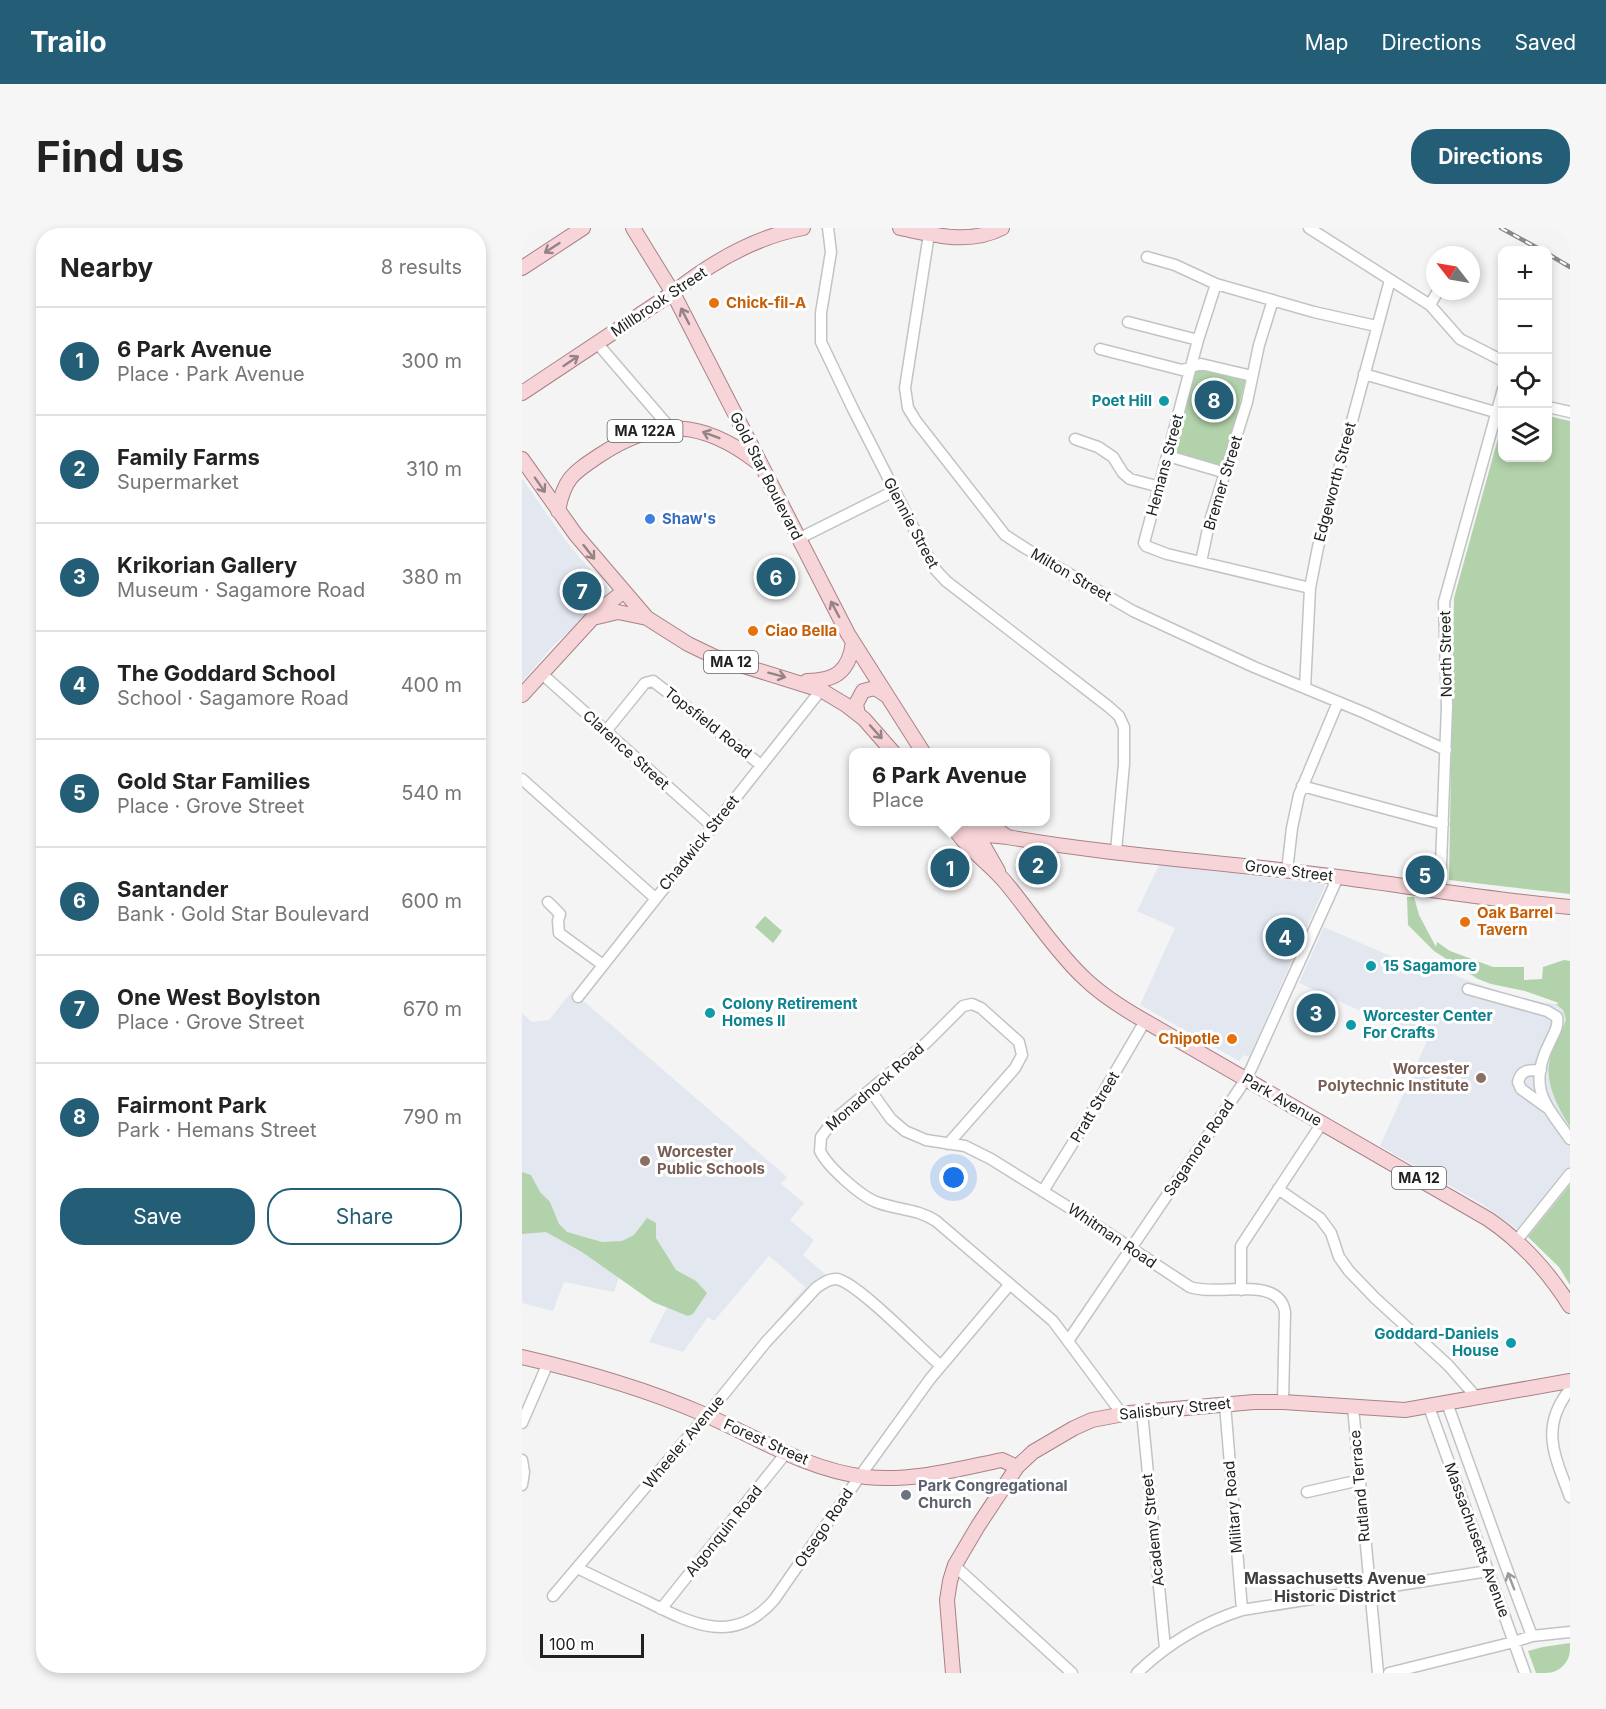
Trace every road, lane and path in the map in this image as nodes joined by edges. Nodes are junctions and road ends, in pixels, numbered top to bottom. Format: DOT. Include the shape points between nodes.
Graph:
graph roads {
  1 [pos="583,228"];
  2 [pos="633,228"];
  3 [pos="803,228"];
  4 [pos="828,228"];
  5 [pos="900,228"];
  6 [pos="1002,228"];
  7 [pos="1309,228"];
  8 [pos="929,234"];
  9 [pos="649,253"];
  10 [pos="1147,257"];
  11 [pos="522,268"];
  12 [pos="690,279"];
  13 [pos="1390,280"];
  14 [pos="1216,284"];
  15 [pos="673,293"];
  16 [pos="1273,300"];
  17 [pos="1433,300"];
  18 [pos="1430,305"];
  19 [pos="1128,322"];
  20 [pos="1376,326"];
  21 [pos="1198,340"];
  22 [pos="597,343"];
  23 [pos="1100,349"];
  24 [pos="1498,358"];
  25 [pos="1191,366"];
  26 [pos="1364,374"];
  27 [pos="1251,376"];
  28 [pos="522,393"];
  29 [pos="1498,404"];
  30 [pos="1552,407"];
  31 [pos="1495,412"];
  32 [pos="1570,412"];
  33 [pos="671,429"];
  34 [pos="1075,440"];
  35 [pos="1168,456"];
  36 [pos="522,459"];
  37 [pos="761,465"];
  38 [pos="1226,472"];
  39 [pos="1160,487"];
  40 [pos="894,491"];
  41 [pos="558,511"];
  42 [pos="798,540"];
  43 [pos="1201,562"];
  44 [pos="1310,588"];
  45 [pos="628,594"];
  46 [pos="599,616"];
  47 [pos="647,618"];
  48 [pos="853,642"];
  49 [pos="541,673"];
  50 [pos="798,682"];
  51 [pos="1305,688"];
  52 [pos="821,690"];
  53 [pos="522,695"];
  54 [pos="886,695"];
  55 [pos="1338,702"];
  56 [pos="858,714"];
  57 [pos="606,732"];
  58 [pos="889,748"];
  59 [pos="920,748"];
  60 [pos="1446,750"];
  61 [pos="761,765"];
  62 [pos="522,778"];
  63 [pos="1302,786"];
  64 [pos="1443,824"];
  65 [pos="712,826"];
  66 [pos="953,826"];
  67 [pos="957,826"];
  68 [pos="982,828"];
  69 [pos="1116,851"];
  70 [pos="1287,871"];
  71 [pos="1338,877"];
  72 [pos="1004,881"];
  73 [pos="1440,891"];
  74 [pos="655,898"];
  75 [pos="548,902"];
  76 [pos="1570,907"];
  77 [pos="603,965"];
  78 [pos="1468,989"];
  79 [pos="578,997"];
  80 [pos="1145,1021"];
  81 [pos="1541,1070"];
  82 [pos="1245,1079"];
  83 [pos="870,1089"];
  84 [pos="1546,1107"];
  85 [pos="1322,1123"];
  86 [pos="1570,1139"];
  87 [pos="948,1144"];
  88 [pos="1570,1174"];
  89 [pos="1278,1189"];
  90 [pos="1042,1191"];
  91 [pos="1517,1240"];
  92 [pos="1131,1248"];
  93 [pos="1010,1284"];
  94 [pos="1241,1290"];
  95 [pos="1570,1306"];
  96 [pos="1068,1341"];
  97 [pos="522,1357"];
  98 [pos="549,1363"];
  99 [pos="941,1366"];
  100 [pos="1570,1382"];
  101 [pos="1570,1389"];
  102 [pos="1477,1398"];
  103 [pos="1283,1402"];
  104 [pos="1448,1403"];
  105 [pos="1225,1404"];
  106 [pos="1353,1407"];
  107 [pos="1429,1407"];
  108 [pos="1142,1412"];
  109 [pos="1122,1414"];
  110 [pos="707,1416"];
  111 [pos="522,1423"];
  112 [pos="786,1453"];
  113 [pos="522,1460"];
  114 [pos="1017,1467"];
  115 [pos="860,1476"];
  116 [pos="1360,1480"];
  117 [pos="522,1485"];
  118 [pos="1306,1492"];
  119 [pos="1570,1497"];
  120 [pos="955,1566"];
  121 [pos="577,1568"];
  122 [pos="1488,1570"];
  123 [pos="1370,1590"];
  124 [pos="554,1596"];
  125 [pos="662,1609"];
  126 [pos="1242,1610"];
  127 [pos="1570,1632"];
  128 [pos="1532,1636"];
  129 [pos="1514,1642"];
  130 [pos="1165,1648"];
  131 [pos="953,1673"];
  132 [pos="1072,1673"];
  133 [pos="1137,1673"];
  134 [pos="1378,1673"];
  135 [pos="1389,1673"];
  136 [pos="1525,1673"];
  1 -- 11 [label="main road, one-way"];
  2 -- 9 [label="main road, Gold Star Boulevard"];
  3 -- 12 [label="main road, Millbrook Street" via="747,245"];
  4 -- 40 [label="street, Glennie Street" via="831,252 820,313 821,342"];
  5 -- 8 [label="main road"];
  6 -- 8 [label="main road" via="970,238"];
  7 -- 13 [label="street"];
  8 -- 51 [label="street, Milton Street" via="906,400 916,421 1005,535 1132,611"];
  9 -- 12 [label="main road" via="674,275"];
  9 -- 15 [label="main road, Gold Star Boulevard"];
  10 -- 14 [label="street"];
  12 -- 15 [label="main road, Millbrook Street"];
  13 -- 18 [label="street"];
  13 -- 20 [label="street, Edgeworth Street"];
  14 -- 16 [label="street"];
  14 -- 21 [label="street, Hemans Street"];
  15 -- 22 [label="main road, Millbrook Street"];
  37 -- 15 [label="main road, Gold Star Boulevard, one-way"];
  16 -- 20 [label="street"];
  16 -- 27 [label="street, Bremer Street"];
  17 -- 18 [label="street"];
  18 -- 24 [label="street" via="1460,339"];
  19 -- 21 [label="street"];
  20 -- 26 [label="street, Edgeworth Street"];
  21 -- 25 [label="street, Hemans Street"];
  28 -- 22 [label="main road, Millbrook Street, one-way"];
  22 -- 33 [label="street"];
  23 -- 25 [label="street" via="1182,370"];
  25 -- 27 [label="street" via="1201,364"];
  25 -- 35 [label="street, Hemans Street"];
  26 -- 31 [label="street"];
  26 -- 44 [label="street, Edgeworth Street" via="1317,547"];
  27 -- 38 [label="street, Bremer Street"];
  29 -- 31 [label="street, North Street"];
  30 -- 32 [label="street"];
  31 -- 60 [label="street, North Street" via="1444,602"];
  37 -- 33 [label="main road, MA 122A, one-way" via="710,434"];
  33 -- 41 [label="main road, MA 122A" via="636,435 580,468 564,486"];
  34 -- 39 [label="street" via="1113,456 1130,479"];
  35 -- 38 [label="street"];
  35 -- 39 [label="street, Hemans Street"];
  36 -- 41 [label="main road, MA 12, one-way"];
  37 -- 42 [label="main road, Gold Star Boulevard"];
  38 -- 43 [label="street, Bremer Street"];
  39 -- 43 [label="street, Hemans Street" via="1144,543"];
  40 -- 42 [label="street"];
  40 -- 69 [label="street, Glennie Street" via="937,572 1120,717 1125,738"];
  41 -- 45 [label="main road, MA 12, one-way" via="595,560"];
  48 -- 42 [label="main road, Gold Star Boulevard, one-way"];
  43 -- 44 [label="street"];
  44 -- 51 [label="street, Edgeworth Street"];
  45 -- 46 [label="main road"];
  45 -- 47 [label="main road, MA 12"];
  46 -- 47 [label="main road" via="624,612"];
  46 -- 49 [label="main road"];
  47 -- 50 [label="main road, MA 12, one-way" via="710,655"];
  48 -- 50 [label="main road" via="850,659 834,677"];
  48 -- 54 [label="main road, Gold Star Boulevard"];
  49 -- 53 [label="main road"];
  49 -- 57 [label="street, Clarence Street"];
  50 -- 52 [label="main road, MA 12"];
  51 -- 55 [label="street, Milton Street"];
  52 -- 56 [label="main road, MA 12"];
  52 -- 61 [label="street, Chadwick Street"];
  54 -- 56 [label="main road" via="875,688 863,691 856,704"];
  54 -- 59 [label="main road, Gold Star Boulevard"];
  55 -- 60 [label="street, Milton Street"];
  55 -- 63 [label="street"];
  56 -- 58 [label="main road, MA 12, one-way"];
  57 -- 61 [label="street, Topsfield Road" via="645,683 653,681"];
  57 -- 65 [label="street, Clarence Street"];
  60 -- 64 [label="street, North Street"];
  61 -- 65 [label="street, Chadwick Street"];
  62 -- 74 [label="street"];
  63 -- 64 [label="street"];
  63 -- 70 [label="street"];
  64 -- 73 [label="street, North Street"];
  65 -- 74 [label="street, Chadwick Street"];
  66 -- 72 [label="main road, Park Avenue / MA 12"];
  67 -- 68 [label="main road, Grove Street" via="963,830"];
  68 -- 69 [label="main road, Grove Street" via="1041,843"];
  68 -- 72 [label="main road, Park Avenue / MA 12"];
  69 -- 70 [label="main road, Grove Street"];
  70 -- 71 [label="main road, Grove Street"];
  71 -- 73 [label="main road, Grove Street"];
  71 -- 82 [label="street, Sagamore Road"];
  72 -- 80 [label="main road, Park Avenue / MA 12" via="1081,975"];
  73 -- 76 [label="main road, Grove Street"];
  74 -- 77 [label="street, Chadwick Street"];
  75 -- 77 [label="street" via="560,914 559,933"];
  77 -- 79 [label="street, Chadwick Street"];
  78 -- 81 [label="street" via="1556,1016 1557,1025"];
  80 -- 82 [label="main road, Park Avenue / MA 12"];
  80 -- 90 [label="street, Pratt Street"];
  81 -- 84 [label="street" via="1541,1096"];
  81 -- 84 [label="street" via="1525,1071 1518,1082 1521,1089"];
  82 -- 85 [label="main road, Park Avenue / MA 12"];
  82 -- 92 [label="street, Sagamore Road"];
  83 -- 87 [label="street, Whitman Road" via="891,1119 905,1131"];
  83 -- 87 [label="street, Monadnock Road" via="926,1043 959,1008 968,1004 981,1008 1019,1042 1022,1055 1016,1067"];
  83 -- 93 [label="street, Monadnock Road" via="823,1133 819,1145 824,1158 873,1201 915,1211 936,1221"];
  84 -- 86 [label="street"];
  85 -- 89 [label="street"];
  85 -- 91 [label="main road, Park Avenue / MA 12" via="1479,1213"];
  87 -- 90 [label="street, Whitman Road" via="972,1149"];
  88 -- 91 [label="street"];
  89 -- 94 [label="street" via="1241,1246"];
  89 -- 102 [label="street" via="1320,1218 1346,1268"];
  90 -- 92 [label="street, Whitman Road"];
  91 -- 95 [label="main road, Park Avenue / MA 12"];
  92 -- 94 [label="street, Whitman Road" via="1195,1289"];
  92 -- 96 [label="street, Sagamore Road"];
  93 -- 96 [label="street, Monadnock Road" via="1053,1321"];
  93 -- 99 [label="street, Otsego Road"];
  94 -- 103 [label="street, Whitman Road" via="1268,1291 1283,1302"];
  96 -- 109 [label="street, Monadnock Road"];
  97 -- 98 [label="main road, Forest Street"];
  98 -- 110 [label="main road, Forest Street" via="630,1386"];
  98 -- 111 [label="street"];
  99 -- 110 [label="street, Wheeler Avenue" via="874,1304 843,1281 831,1279 816,1288 766,1342"];
  99 -- 115 [label="street, Otsego Road"];
  100 -- 102 [label="main road, Salisbury Street"];
  101 -- 119 [label="street" via="1556,1411 1551,1437"];
  102 -- 104 [label="main road, Salisbury Street"];
  103 -- 105 [label="main road, Salisbury Street"];
  103 -- 106 [label="main road, Salisbury Street"];
  104 -- 107 [label="main road, Salisbury Street"];
  128 -- 104 [label="street, Massachusetts Avenue, one-way"];
  105 -- 108 [label="main road, Salisbury Street"];
  105 -- 126 [label="street, Military Road"];
  106 -- 107 [label="main road, Salisbury Street"];
  106 -- 116 [label="street, Rutland Terrace"];
  107 -- 122 [label="street, Massachusetts Avenue"];
  108 -- 109 [label="main road, Salisbury Street"];
  108 -- 130 [label="street, Academy Street"];
  109 -- 114 [label="main road, Salisbury Street" via="1074,1428 1033,1452"];
  110 -- 112 [label="main road, Forest Street"];
  110 -- 121 [label="street, Wheeler Avenue"];
  112 -- 115 [label="main road, Forest Street"];
  112 -- 125 [label="street, Algonquin Road"];
  113 -- 117 [label="street"];
  114 -- 115 [label="main road, Forest Street" via="1002,1460 914,1476"];
  114 -- 120 [label="main road, Salisbury Street"];
  115 -- 125 [label="street, Otsego Road" via="774,1600 760,1614 737,1625 715,1627"];
  116 -- 118 [label="street"];
  116 -- 123 [label="street, Rutland Terrace"];
  120 -- 131 [label="main road, Salisbury Street" via="947,1600"];
  120 -- 132 [label="street"];
  121 -- 124 [label="street, Wheeler Avenue"];
  121 -- 125 [label="street, Otsego Road"];
  122 -- 123 [label="street"];
  122 -- 129 [label="street, Massachusetts Avenue"];
  123 -- 126 [label="street"];
  123 -- 134 [label="street, Rutland Terrace"];
  126 -- 130 [label="street" via="1198,1627"];
  127 -- 128 [label="street"];
  128 -- 129 [label="street"];
  129 -- 135 [label="street"];
  129 -- 136 [label="street, Massachusetts Avenue"];
  130 -- 133 [label="street"];
}
